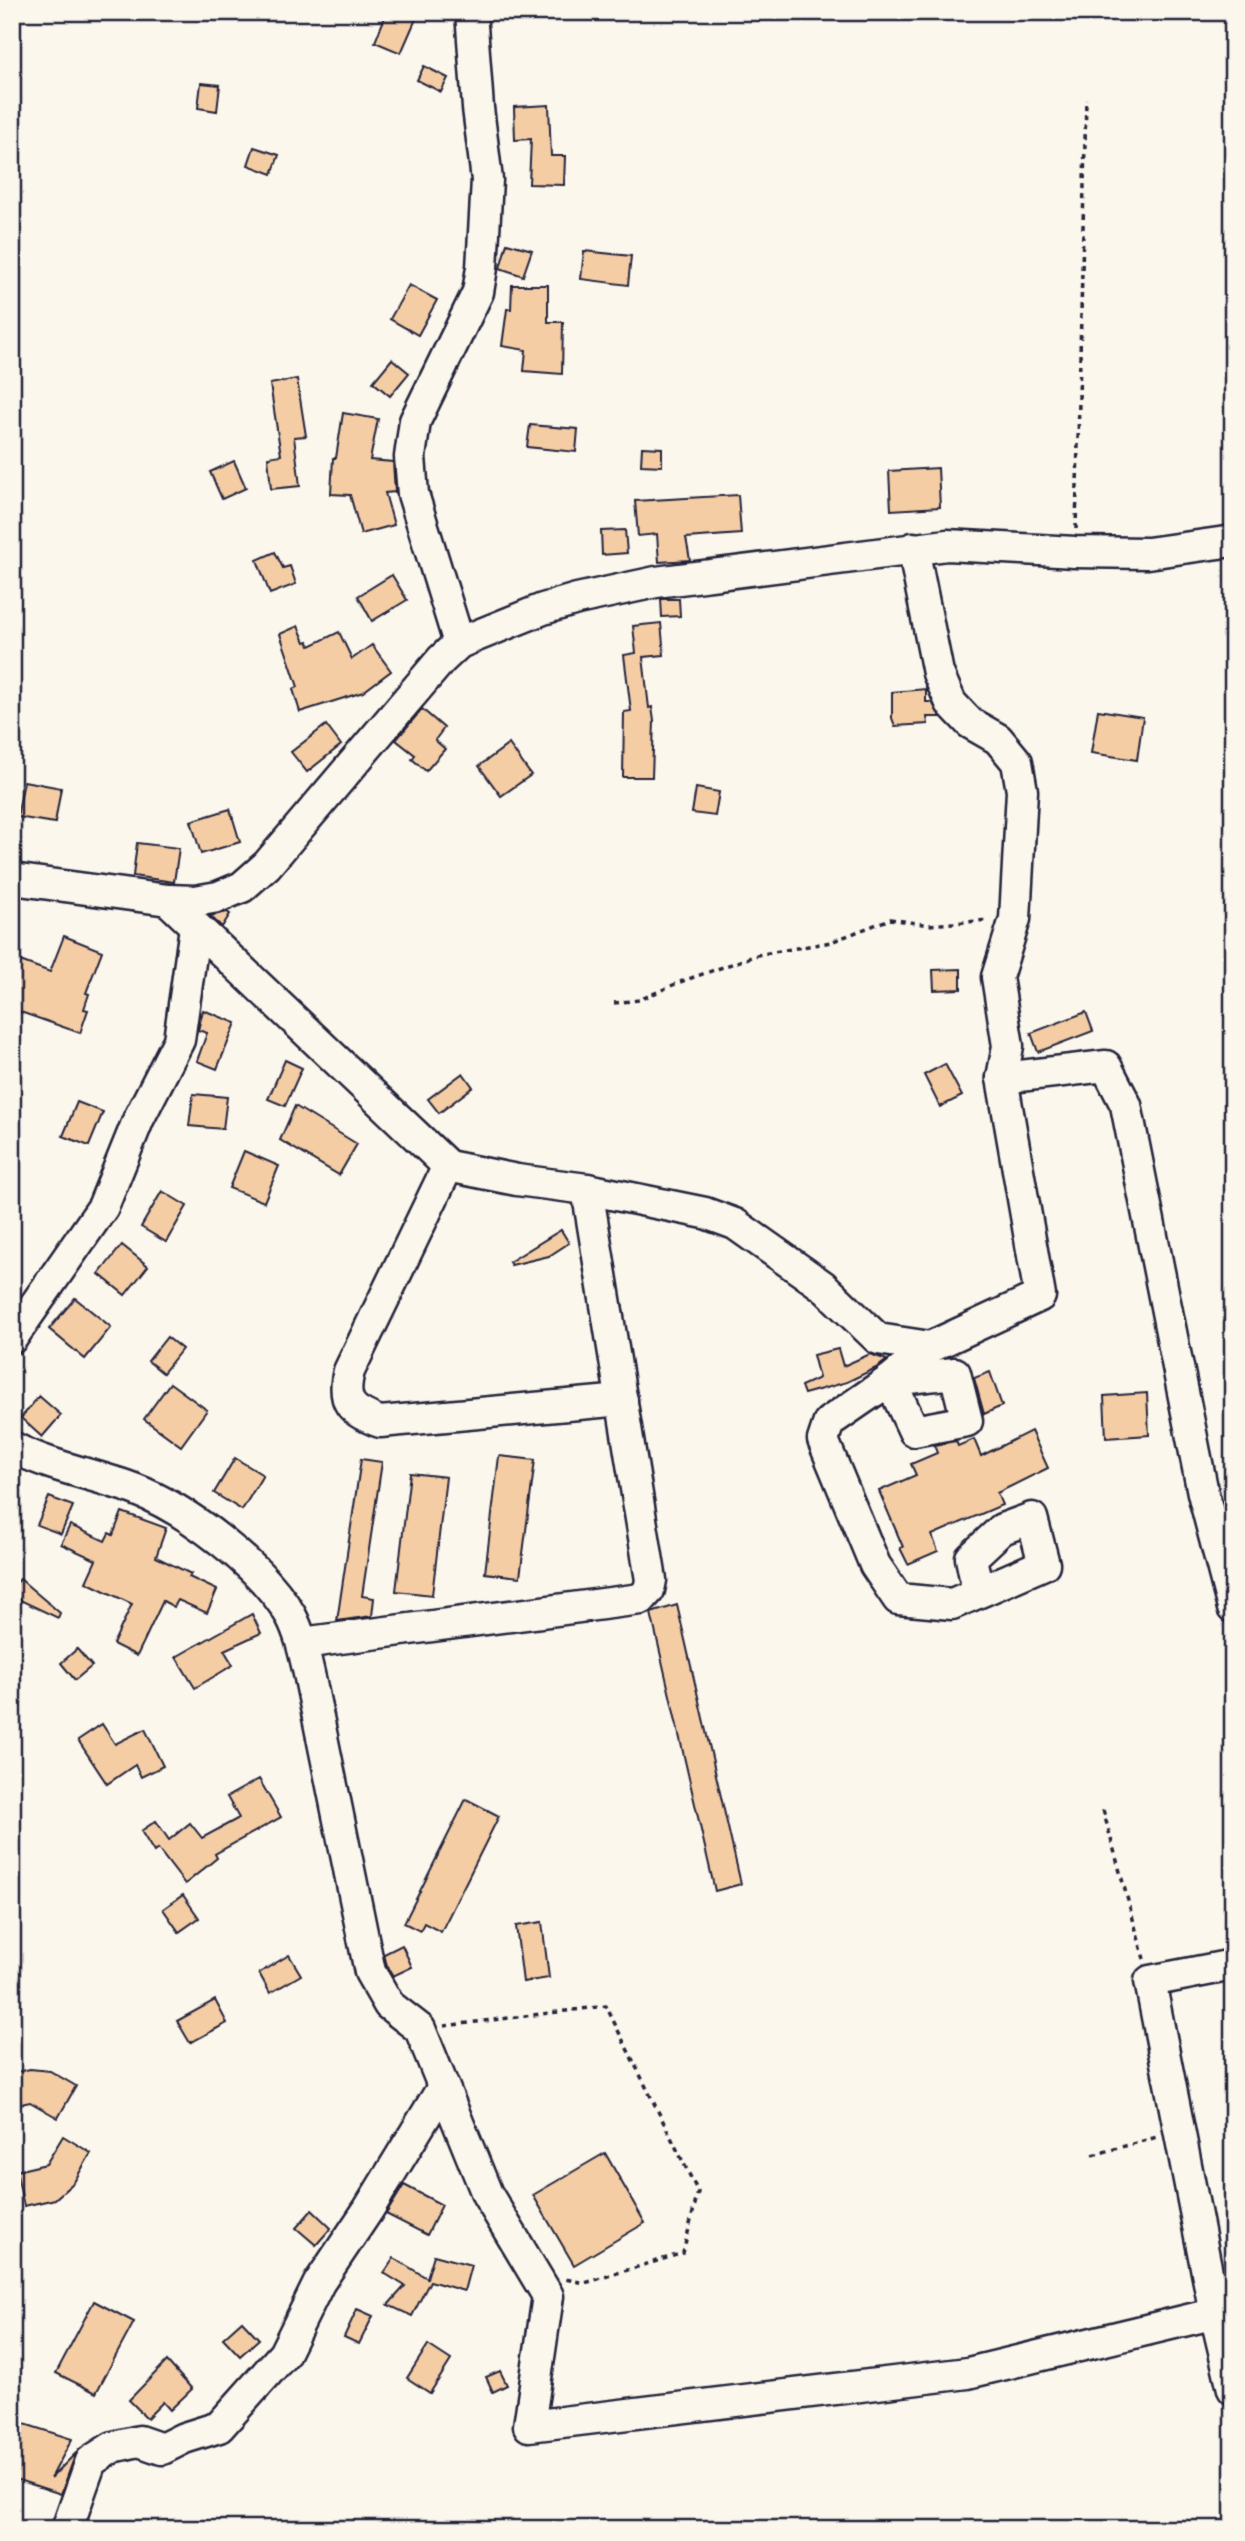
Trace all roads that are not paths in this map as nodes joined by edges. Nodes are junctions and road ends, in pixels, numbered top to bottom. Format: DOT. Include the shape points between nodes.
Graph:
graph roads {
  1 [pos="471,12"];
  2 [pos="1233,541"];
  3 [pos="913,548"];
  4 [pos="459,643"];
  5 [pos="12,879"];
  6 [pos="167,901"];
  7 [pos="195,927"];
  8 [pos="1002,1078"];
  9 [pos="448,1166"];
  10 [pos="587,1189"];
  11 [pos="12,1338"];
  12 [pos="930,1347"];
  13 [pos="622,1400"];
  14 [pos="12,1447"];
  15 [pos="978,1592"];
  16 [pos="1233,1608"];
  17 [pos="302,1643"];
  18 [pos="1233,1965"];
  19 [pos="443,2087"];
  20 [pos="1224,2311"];
  21 [pos="1233,2389"];
  22 [pos="67,2529"];
  1 -- 4 [label="street" via="487,180 482,268 478,292 415,421 410,457 413,494"];
  2 -- 3 [label="street" via="1148,553 947,545"];
  3 -- 4 [label="street" via="600,593 543,609"];
  3 -- 8 [label="street" via="939,673 951,703 970,723 998,739 1017,762 1022,791 1015,919 997,977 1008,1046"];
  4 -- 6 [label="street" via="267,865 242,887 218,897"];
  5 -- 6 [label="street"];
  6 -- 7 [label="street"];
  7 -- 9 [label="street"];
  7 -- 11 [label="street" via="179,1040 139,1118 103,1207"];
  8 -- 12 [label="street" via="1040,1296"];
  8 -- 16 [label="street" via="1106,1066 1126,1105 1203,1493"];
  9 -- 10 [label="street"];
  9 -- 13 [label="street" via="348,1371 348,1400 358,1413 380,1422"];
  10 -- 12 [label="street" via="705,1213 735,1224 823,1286 878,1339"];
  10 -- 13 [label="street"];
  12 -- 15 [label="street" via="829,1422 823,1440 869,1553 898,1599 952,1604"];
  13 -- 17 [label="street" via="651,1580 641,1599"];
  14 -- 17 [label="street" via="135,1490 190,1518 251,1567 278,1597"];
  17 -- 19 [label="street" via="370,1972 389,2005 420,2029"];
  18 -- 20 [label="street" via="1150,1981 1179,2131"];
  19 -- 20 [label="street" via="486,2194 548,2296 528,2426 968,2373"];
  19 -- 22 [label="street" via="319,2283 285,2354 219,2427 162,2449 139,2441 113,2447 91,2461"];
  20 -- 21 [label="street"];
}
